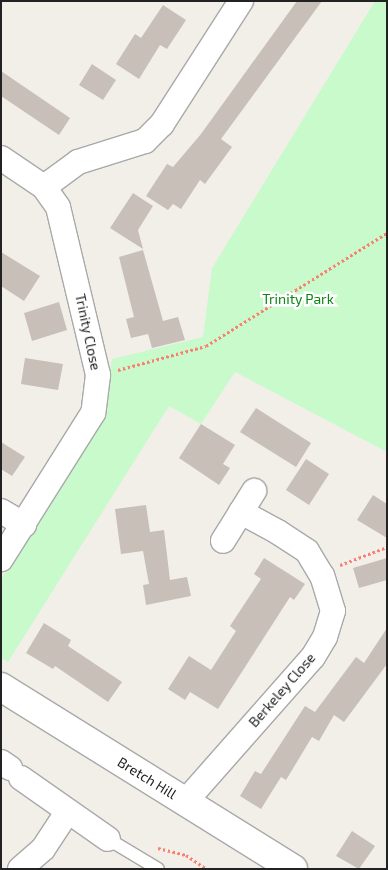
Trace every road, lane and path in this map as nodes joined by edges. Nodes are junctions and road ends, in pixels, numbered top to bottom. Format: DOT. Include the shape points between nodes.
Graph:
graph roads {
  1 [pos="241,1"];
  2 [pos="1,158"];
  3 [pos="44,187"];
  4 [pos="386,235"];
  5 [pos="98,375"];
  6 [pos="254,491"];
  7 [pos="1,510"];
  8 [pos="240,512"];
  9 [pos="24,525"];
  10 [pos="223,541"];
  11 [pos="387,547"];
  12 [pos="1,559"];
  13 [pos="321,573"];
  14 [pos="1,687"];
  15 [pos="11,770"];
  16 [pos="185,802"];
  17 [pos="68,810"];
  18 [pos="108,839"];
  19 [pos="152,846"];
  20 [pos="278,865"];
  21 [pos="20,869"];
  22 [pos="158,869"];
  23 [pos="208,869"];
  1 -- 3 [label="street" via="162,124 145,142 78,162"];
  2 -- 3 [label="street, Trinity Close"];
  3 -- 5 [label="street, Trinity Close" via="58,207 67,232"];
  4 -- 5 [label="path" via="206,346"];
  5 -- 9 [label="street, Trinity Close" via="93,413"];
  6 -- 8 [label="street"];
  7 -- 9 [label="street"];
  8 -- 10 [label="street"];
  8 -- 13 [label="street, Berkeley Close" via="307,551"];
  9 -- 12 [label="street, Trinity Close"];
  11 -- 13 [label="path"];
  13 -- 16 [label="street, Berkeley Close" via="333,611 325,637 313,657"];
  14 -- 16 [label="street, Bretch Hill"];
  15 -- 17 [label="street"];
  16 -- 20 [label="street, Bretch Hill"];
  17 -- 18 [label="street"];
  17 -- 21 [label="street" via="43,849"];
  18 -- 22 [label="lane"];
  19 -- 23 [label="path" via="186,855"];
}
